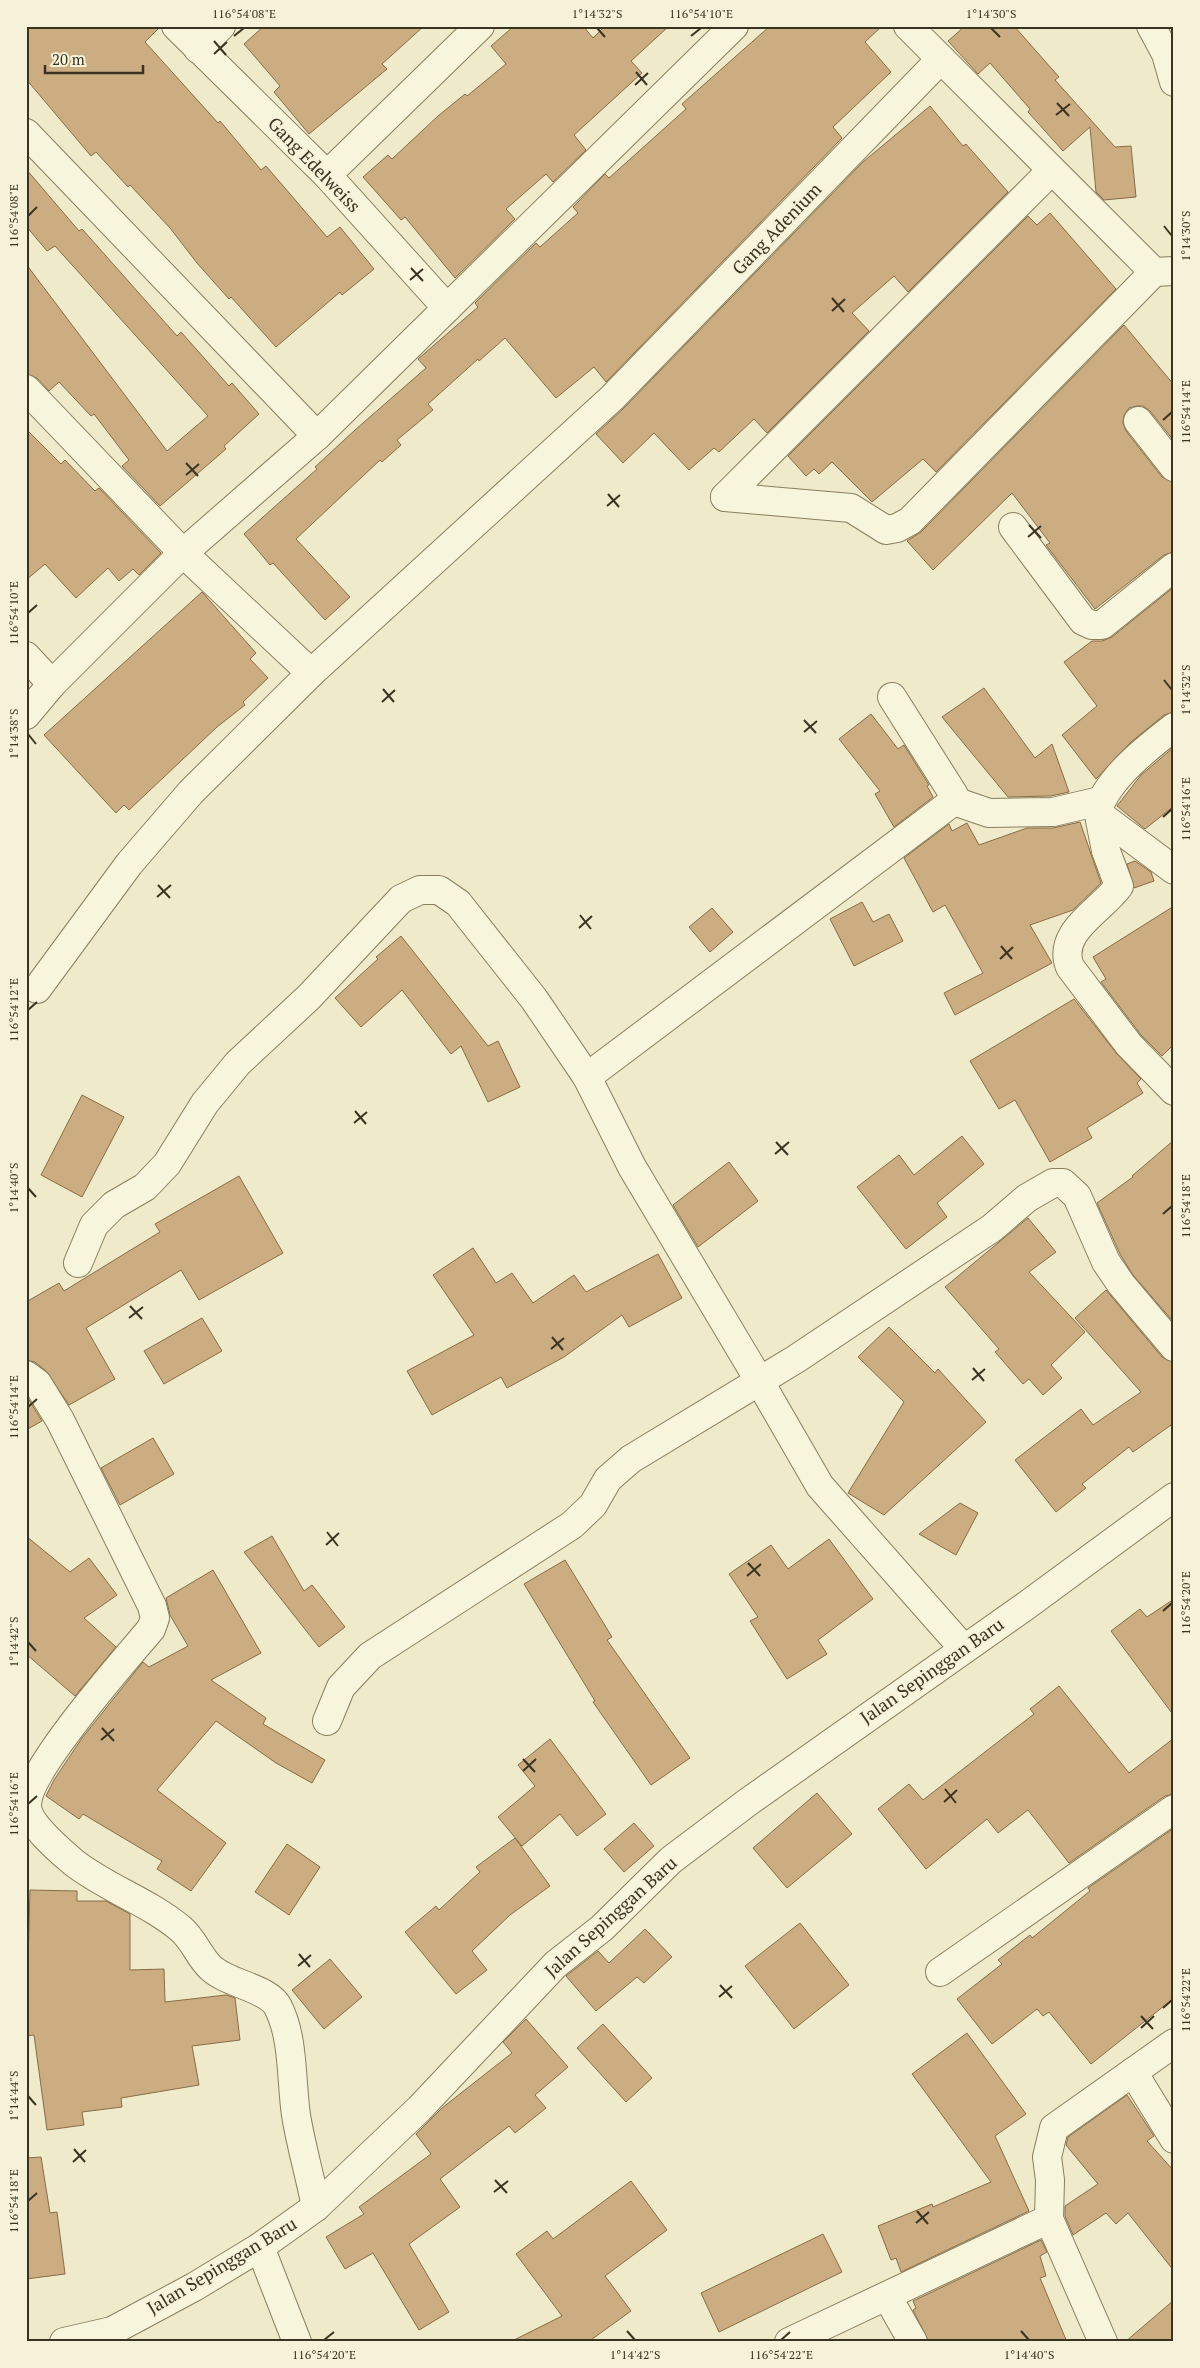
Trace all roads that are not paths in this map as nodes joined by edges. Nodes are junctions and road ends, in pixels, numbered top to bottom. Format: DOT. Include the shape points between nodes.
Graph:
graph roads {
  1 [pos="176,26"];
  2 [pos="221,26"];
  3 [pos="480,26"];
  4 [pos="734,26"];
  5 [pos="908,26"];
  6 [pos="1151,26"];
  7 [pos="198,50"];
  8 [pos="941,59"];
  9 [pos="1174,82"];
  10 [pos="26,132"];
  11 [pos="1051,171"];
  12 [pos="327,175"];
  13 [pos="1164,272"];
  14 [pos="447,308"];
  15 [pos="26,389"];
  16 [pos="1138,421"];
  17 [pos="317,436"];
  18 [pos="1174,467"];
  19 [pos="1013,527"];
  20 [pos="183,553"];
  21 [pos="1174,567"];
  22 [pos="26,656"];
  23 [pos="311,674"];
  24 [pos="52,684"];
  25 [pos="892,697"];
  26 [pos="26,715"];
  27 [pos="1174,727"];
  28 [pos="954,801"];
  29 [pos="1099,806"];
  30 [pos="1174,870"];
  31 [pos="37,989"];
  32 [pos="587,1077"];
  33 [pos="1174,1091"];
  34 [pos="78,1263"];
  35 [pos="1174,1348"];
  36 [pos="26,1375"];
  37 [pos="760,1382"];
  38 [pos="1174,1497"];
  39 [pos="964,1649"];
  40 [pos="327,1721"];
  41 [pos="1174,1809"];
  42 [pos="940,1972"];
  43 [pos="1174,2044"];
  44 [pos="1133,2072"];
  45 [pos="1174,2139"];
  46 [pos="316,2207"];
  47 [pos="1049,2219"];
  48 [pos="260,2247"];
  49 [pos="887,2296"];
  50 [pos="64,2342"];
  51 [pos="297,2342"];
  52 [pos="789,2342"];
  53 [pos="913,2342"];
  54 [pos="1103,2342"];
  1 -- 7 [label="street, Gang Edelweiss"];
  2 -- 7 [label="street"];
  3 -- 12 [label="street"];
  4 -- 14 [label="street"];
  5 -- 8 [label="street"];
  6 -- 9 [label="street" via="1166,54"];
  7 -- 12 [label="street, Gang Edelweiss"];
  8 -- 11 [label="street"];
  8 -- 23 [label="street, Gang Adenium" via="612,398"];
  10 -- 17 [label="street"];
  11 -- 13 [label="street"];
  11 -- 13 [label="street" via="725,497 851,508 886,530 897,528 910,521"];
  12 -- 14 [label="street, Gang Edelweiss"];
  14 -- 17 [label="street"];
  15 -- 20 [label="street"];
  16 -- 18 [label="street"];
  17 -- 20 [label="street"];
  19 -- 21 [label="street" via="1083,620 1092,625 1102,625"];
  20 -- 23 [label="street"];
  20 -- 24 [label="street"];
  22 -- 24 [label="street"];
  23 -- 31 [label="street, Gang Adenium" via="191,792 129,864"];
  24 -- 26 [label="street"];
  25 -- 28 [label="street" via="954,794"];
  27 -- 29 [label="street" via="1135,757"];
  28 -- 29 [label="street" via="989,814 1053,812"];
  28 -- 32 [label="street"];
  29 -- 30 [label="street" via="1104,818"];
  29 -- 33 [label="street" via="1106,851 1119,886 1074,931 1066,958 1129,1045"];
  32 -- 34 [label="street" via="534,999 458,903 439,890 420,890 401,899 309,997 238,1063 205,1103 167,1164 145,1187 114,1205 94,1225"];
  32 -- 37 [label="street" via="632,1167"];
  35 -- 37 [label="street" via="1106,1262 1077,1196 1063,1183 1052,1183 1027,1198 992,1228"];
  36 -- 46 [label="street" via="37,1383 60,1420 155,1618 151,1629 64,1735 34,1784 27,1803 30,1815 41,1831 73,1862 164,1916 183,1931 210,1967 222,1977 271,1998 278,2007 291,2058 296,2115"];
  37 -- 39 [label="street" via="820,1486"];
  37 -- 40 [label="street" via="631,1459 608,1479 593,1505 572,1525 370,1656 340,1688"];
  38 -- 39 [label="street, Jalan Sepinggan Baru"];
  39 -- 46 [label="street, Jalan Sepinggan Baru" via="671,1860 602,1928 556,1964 419,2109"];
  41 -- 42 [label="street"];
  43 -- 44 [label="street"];
  44 -- 45 [label="street"];
  44 -- 47 [label="street" via="1054,2128 1047,2158"];
  46 -- 48 [label="street, Jalan Sepinggan Baru"];
  47 -- 49 [label="street"];
  47 -- 54 [label="street"];
  48 -- 50 [label="street, Jalan Sepinggan Baru" via="112,2331"];
  48 -- 51 [label="street"];
  49 -- 52 [label="street"];
  49 -- 53 [label="street"];
}
